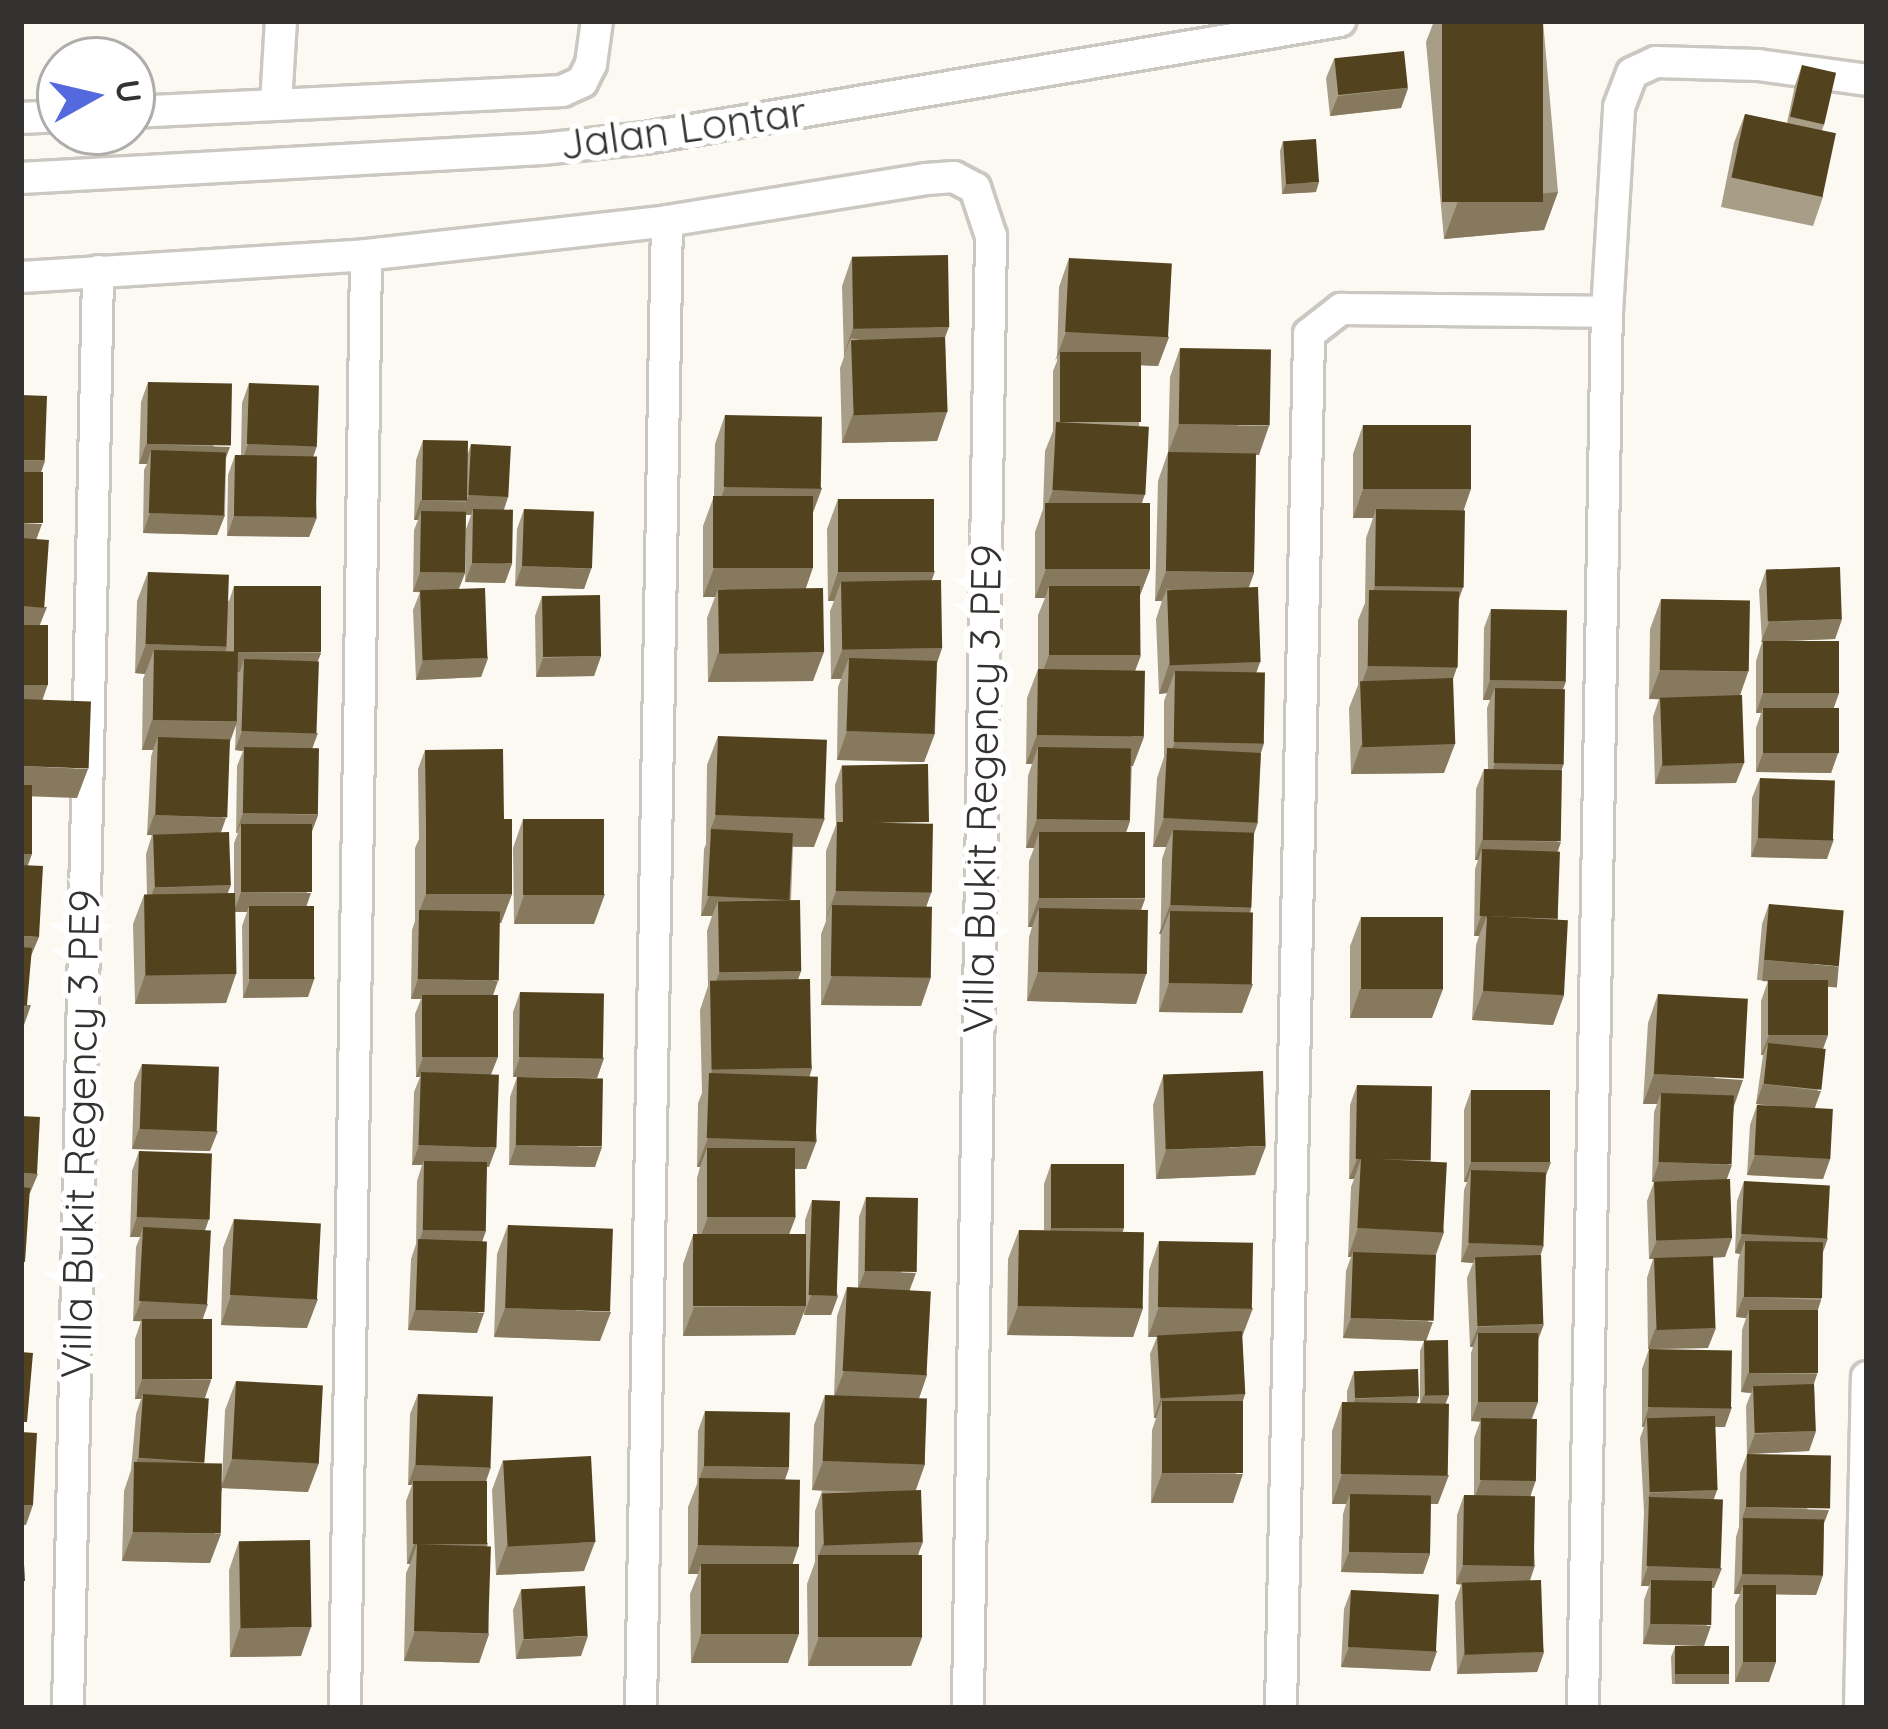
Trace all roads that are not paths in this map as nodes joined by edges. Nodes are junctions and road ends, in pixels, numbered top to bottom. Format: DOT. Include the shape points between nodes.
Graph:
graph roads {
  1 [pos="281,21"];
  2 [pos="597,21"];
  3 [pos="1340,21"];
  4 [pos="1867,80"];
  5 [pos="276,104"];
  6 [pos="156,111"];
  7 [pos="21,178"];
  8 [pos="667,221"];
  9 [pos="366,255"];
  10 [pos="98,271"];
  11 [pos="21,277"];
  12 [pos="1607,312"];
  13 [pos="1867,1377"];
  14 [pos="68,1708"];
  15 [pos="345,1708"];
  16 [pos="641,1708"];
  17 [pos="968,1708"];
  18 [pos="1281,1708"];
  19 [pos="1583,1708"];
  20 [pos="1860,1708"];
  1 -- 5 [label="street"];
  2 -- 5 [label="street" via="591,64 582,82 562,91"];
  3 -- 7 [label="street, Jalan Lontar" via="645,138"];
  4 -- 12 [label="street" via="1758,65 1656,62 1632,73 1619,107"];
  5 -- 6 [label="street"];
  8 -- 9 [label="street, Villa Bukit Regency 3 PE9"];
  8 -- 16 [label="street"];
  8 -- 17 [label="street, Villa Bukit Regency 3 PE9" via="955,177 975,188 991,236"];
  9 -- 10 [label="street, Villa Bukit Regency 3 PE9"];
  9 -- 15 [label="street"];
  10 -- 11 [label="street, Villa Bukit Regency 3 PE9"];
  10 -- 14 [label="street, Villa Bukit Regency 3 PE9"];
  12 -- 18 [label="street" via="1341,309 1309,334"];
  12 -- 19 [label="street"];
  13 -- 20 [label="street"];
}
